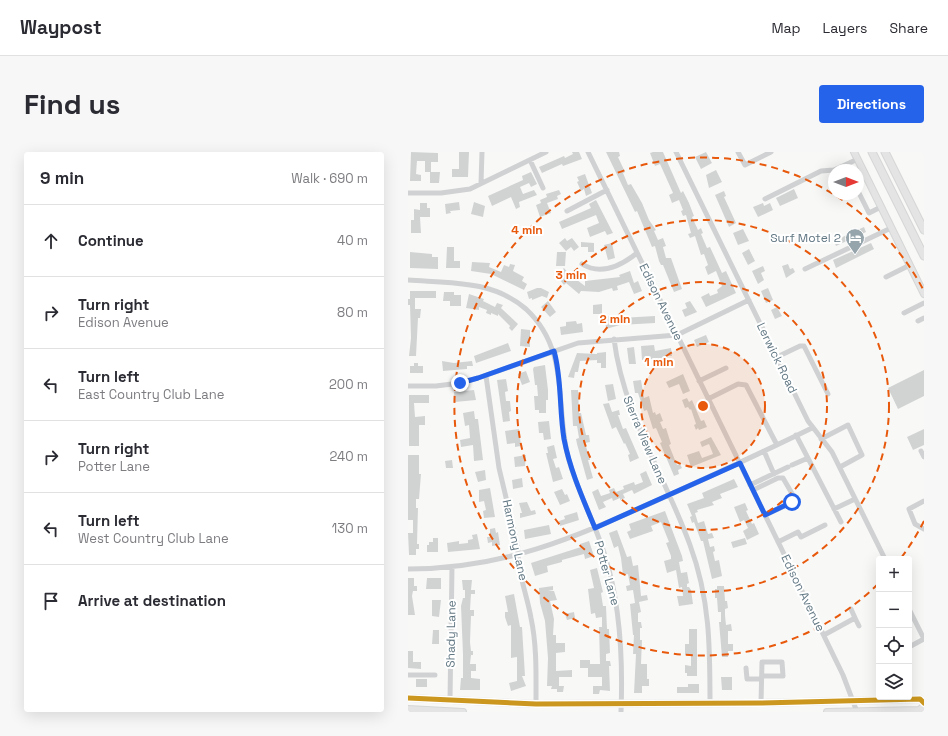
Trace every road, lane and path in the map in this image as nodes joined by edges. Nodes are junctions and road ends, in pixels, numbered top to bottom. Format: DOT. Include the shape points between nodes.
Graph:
graph roads {
  1 [pos="482,152"];
  2 [pos="546,152"];
  3 [pos="588,152"];
  4 [pos="676,152"];
  5 [pos="738,152"];
  6 [pos="771,152"];
  7 [pos="854,152"];
  8 [pos="872,152"];
  9 [pos="885,152"];
  10 [pos="858,159"];
  11 [pos="530,160"];
  12 [pos="847,164"];
  13 [pos="828,170"];
  14 [pos="865,175"];
  15 [pos="481,183"];
  16 [pos="543,188"];
  17 [pos="607,190"];
  18 [pos="408,193"];
  19 [pos="765,199"];
  20 [pos="862,200"];
  21 [pos="881,207"];
  22 [pos="568,211"];
  23 [pos="915,212"];
  24 [pos="924,227"];
  25 [pos="891,228"];
  26 [pos="924,230"];
  27 [pos="637,253"];
  28 [pos="924,256"];
  29 [pos="582,264"];
  30 [pos="910,265"];
  31 [pos="804,269"];
  32 [pos="886,277"];
  33 [pos="408,280"];
  34 [pos="924,294"];
  35 [pos="749,300"];
  36 [pos="924,303"];
  37 [pos="904,313"];
  38 [pos="924,318"];
  39 [pos="918,321"];
  40 [pos="677,335"];
  41 [pos="614,339"];
  42 [pos="554,351"];
  43 [pos="777,357"];
  44 [pos="726,368"];
  45 [pos="486,376"];
  46 [pos="699,381"];
  47 [pos="408,386"];
  48 [pos="828,394"];
  49 [pos="708,399"];
  50 [pos="812,428"];
  51 [pos="796,435"];
  52 [pos="821,439"];
  53 [pos="777,445"];
  54 [pos="764,451"];
  55 [pos="921,451"];
  56 [pos="924,457"];
  57 [pos="808,458"];
  58 [pos="740,463"];
  59 [pos="840,467"];
  60 [pos="774,474"];
  61 [pos="750,484"];
  62 [pos="753,490"];
  63 [pos="669,495"];
  64 [pos="855,499"];
  65 [pos="924,501"];
  66 [pos="834,509"];
  67 [pos="765,515"];
  68 [pos="841,522"];
  69 [pos="825,525"];
  70 [pos="595,528"];
  71 [pos="924,529"];
  72 [pos="778,542"];
  73 [pos="518,555"];
  74 [pos="884,556"];
  75 [pos="452,567"];
  76 [pos="408,569"];
  77 [pos="851,609"];
  78 [pos="912,615"];
  79 [pos="855,618"];
  80 [pos="859,626"];
  81 [pos="824,635"];
  82 [pos="924,639"];
  83 [pos="912,645"];
  84 [pos="746,668"];
  85 [pos="408,675"];
  86 [pos="435,675"];
  87 [pos="762,677"];
  88 [pos="408,698"];
  89 [pos="450,700"];
  90 [pos="853,700"];
  91 [pos="710,703"];
  92 [pos="762,703"];
  93 [pos="536,704"];
  94 [pos="622,704"];
  95 [pos="922,707"];
  96 [pos="411,710"];
  97 [pos="445,711"];
  98 [pos="857,711"];
  99 [pos="463,712"];
  100 [pos="621,712"];
  101 [pos="827,712"];
  1 -- 15 [label="street"];
  2 -- 11 [label="street"];
  3 -- 17 [label="street, Edison Avenue"];
  4 -- 35 [label="street, Lerwick Road"];
  5 -- 6 [label="street" via="745,165"];
  7 -- 10 [label="main road"];
  8 -- 28 [label="highway"];
  9 -- 23 [label="highway"];
  10 -- 12 [label="street"];
  10 -- 14 [label="main road"];
  11 -- 15 [label="street"];
  11 -- 16 [label="street"];
  13 -- 19 [label="street" via="821,171"];
  14 -- 21 [label="main road"];
  15 -- 18 [label="street" via="470,189 452,192"];
  17 -- 22 [label="street"];
  17 -- 27 [label="street, Edison Avenue"];
  20 -- 21 [label="street" via="869,213"];
  21 -- 25 [label="main road"];
  23 -- 24 [label="highway"];
  23 -- 26 [label="highway"];
  25 -- 30 [label="main road"];
  25 -- 31 [label="street"];
  27 -- 29 [label="street" via="625,262 605,269 595,269"];
  27 -- 40 [label="street, Edison Avenue"];
  30 -- 32 [label="street"];
  30 -- 34 [label="main road"];
  33 -- 42 [label="street, Potter Lane" via="471,284 498,292 517,302 533,316"];
  35 -- 40 [label="street"];
  35 -- 43 [label="street, Lerwick Road"];
  36 -- 37 [label="street"];
  38 -- 39 [label="street"];
  40 -- 41 [label="street"];
  40 -- 46 [label="street, Edison Avenue"];
  41 -- 42 [label="street" via="578,343"];
  41 -- 63 [label="street, Sierra View Lane" via="619,374 626,396"];
  42 -- 45 [label="street"];
  42 -- 70 [label="street, Potter Lane" via="559,373 568,458"];
  43 -- 48 [label="street" via="804,346"];
  43 -- 50 [label="street, Lerwick Road"];
  44 -- 46 [label="street"];
  45 -- 47 [label="street" via="448,385"];
  45 -- 73 [label="street, Harmony Lane" via="496,448"];
  46 -- 49 [label="street, Edison Avenue"];
  49 -- 53 [label="street" via="738,384 746,385"];
  49 -- 58 [label="street, Edison Avenue"];
  50 -- 51 [label="street"];
  50 -- 52 [label="street, Lerwick Road"];
  51 -- 53 [label="street"];
  51 -- 57 [label="street"];
  52 -- 59 [label="street, Lerwick Road"];
  52 -- 59 [label="street" via="848,425 862,455"];
  53 -- 54 [label="street"];
  54 -- 58 [label="street"];
  54 -- 60 [label="street"];
  55 -- 56 [label="street"];
  57 -- 60 [label="street"];
  57 -- 66 [label="street"];
  58 -- 61 [label="street, Edison Avenue"];
  58 -- 63 [label="street"];
  59 -- 64 [label="street, Lerwick Road"];
  60 -- 61 [label="street"];
  61 -- 62 [label="street, Edison Avenue"];
  62 -- 67 [label="street, Edison Avenue"];
  62 -- 67 [label="street" via="783,478 794,497 791,503"];
  63 -- 70 [label="street"];
  63 -- 91 [label="street, Sierra View Lane" via="690,546 705,604 710,641"];
  64 -- 66 [label="street"];
  64 -- 74 [label="street, Lerwick Road"];
  65 -- 71 [label="street" via="909,509 915,524"];
  66 -- 68 [label="street"];
  67 -- 72 [label="street, Edison Avenue"];
  69 -- 72 [label="street" via="801,537 798,532"];
  70 -- 73 [label="street" via="564,541"];
  70 -- 94 [label="street, Potter Lane" via="606,557 617,607 622,654"];
  72 -- 81 [label="street, Edison Avenue"];
  73 -- 75 [label="street"];
  73 -- 93 [label="street, Harmony Lane" via="534,640"];
  75 -- 76 [label="street"];
  75 -- 89 [label="street, Shady Lane"];
  77 -- 79 [label="street"];
  78 -- 82 [label="street"];
  79 -- 80 [label="street"];
  79 -- 81 [label="street"];
  81 -- 90 [label="street, Edison Avenue"];
  82 -- 83 [label="street"];
  84 -- 87 [label="street" via="747,679"];
  85 -- 86 [label="street"];
  87 -- 87 [label="street" via="762,662 782,662 783,676"];
  87 -- 92 [label="street"];
  88 -- 89 [label="main road"];
  89 -- 93 [label="main road"];
  90 -- 92 [label="main road"];
  90 -- 95 [label="main road" via="920,699"];
  90 -- 98 [label="street, Edison Avenue"];
  91 -- 92 [label="main road"];
  91 -- 94 [label="main road"];
  93 -- 94 [label="main road"];
  94 -- 100 [label="street, Potter Lane"];
  95 -- 98 [label="main road"];
  96 -- 97 [label="main road"];
  97 -- 99 [label="main road"];
  98 -- 101 [label="main road"];
}
